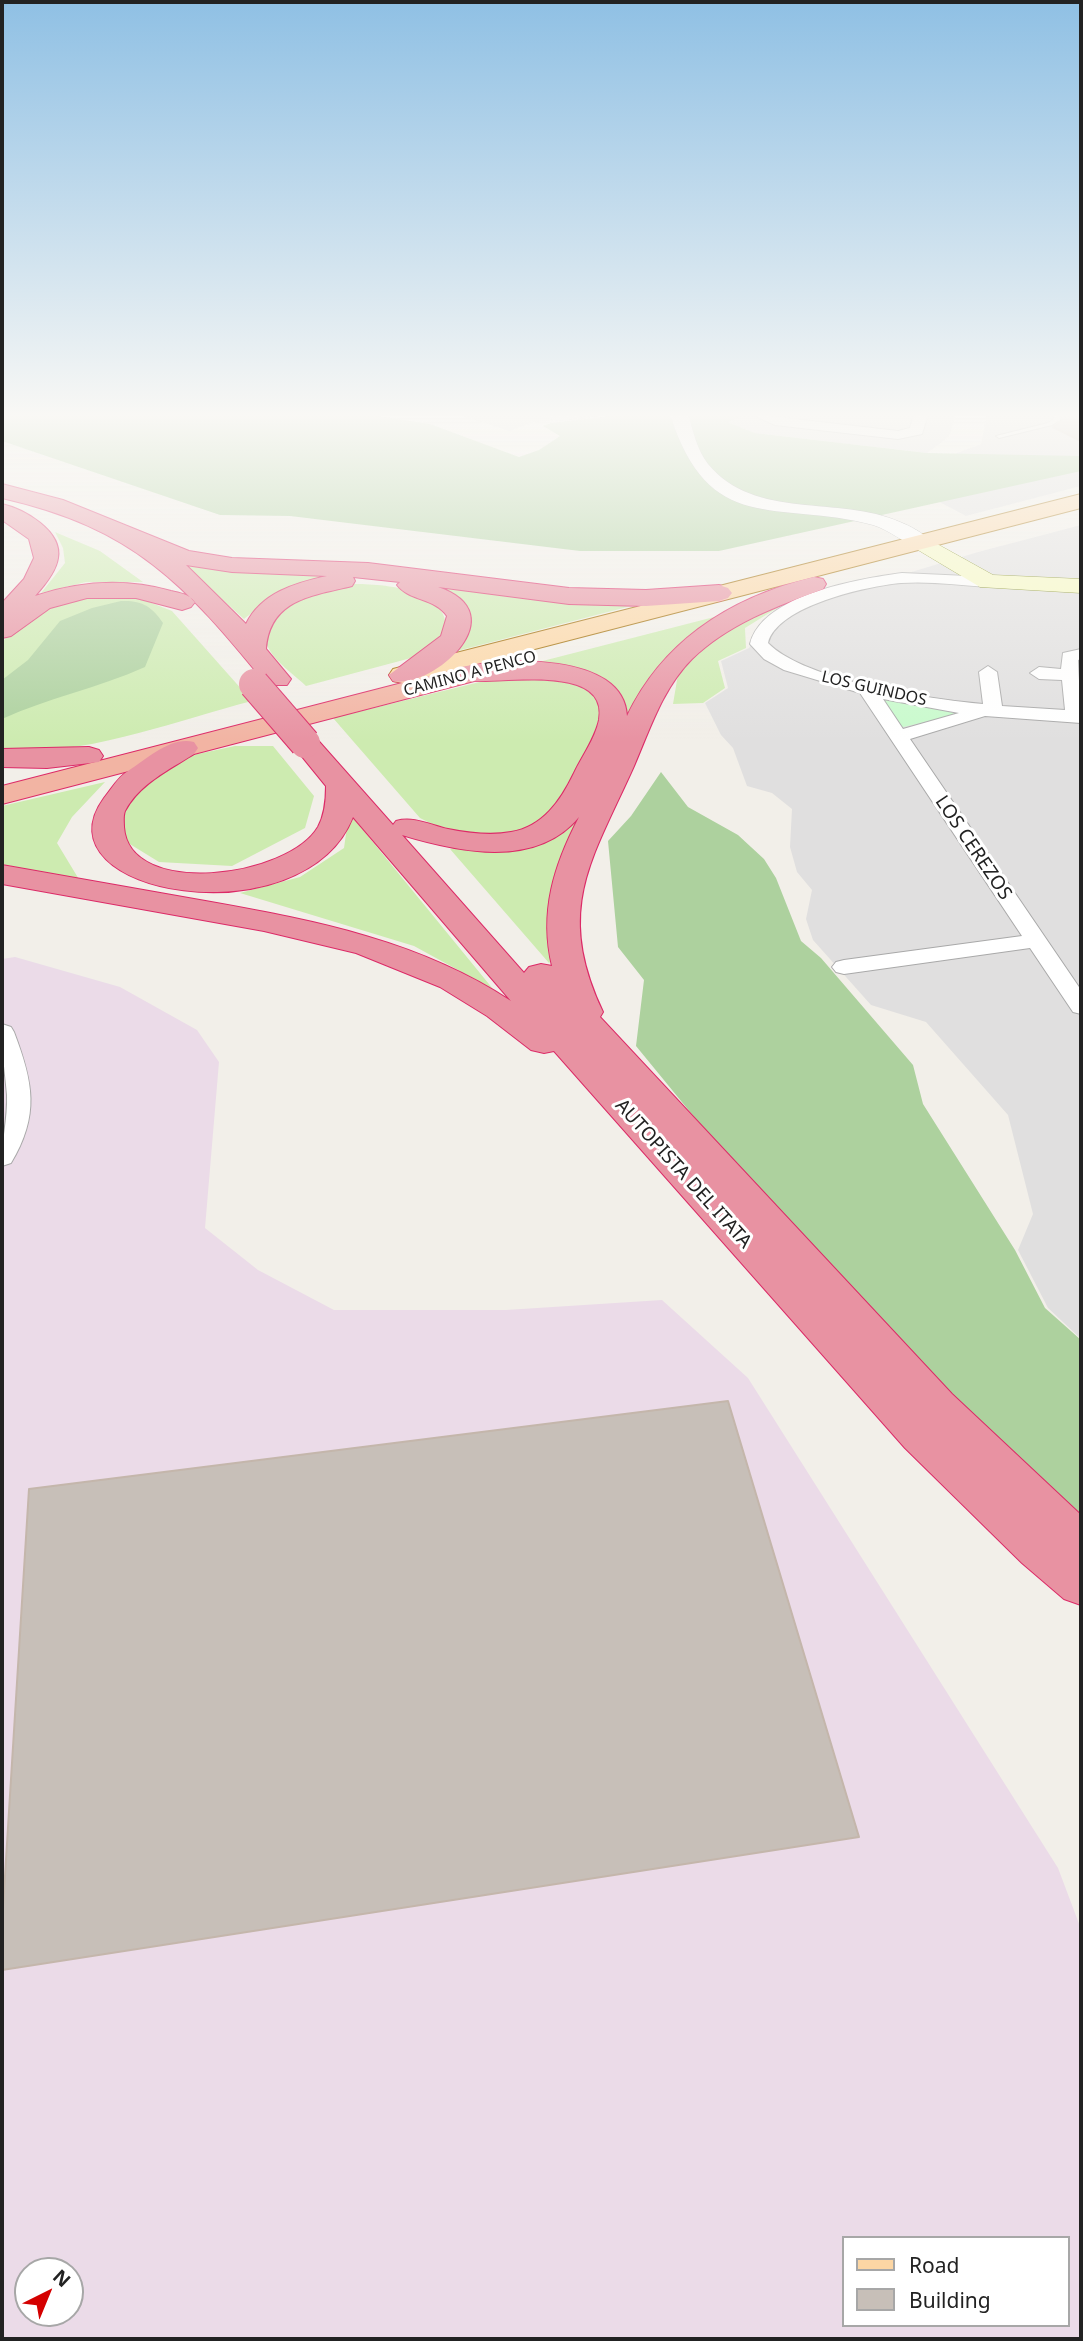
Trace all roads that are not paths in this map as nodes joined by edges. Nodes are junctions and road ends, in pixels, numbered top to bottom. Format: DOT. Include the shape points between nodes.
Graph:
graph roads {
  1 [pos="25,523"];
  2 [pos="60,523"];
  3 [pos="100,523"];
  4 [pos="888,523"];
  5 [pos="1008,523"];
  6 [pos="1039,523"];
  7 [pos="122,533"];
  8 [pos="930,547"];
  9 [pos="988,582"];
  10 [pos="814,584"];
  11 [pos="1075,584"];
  12 [pos="719,593"];
  13 [pos="182,602"];
  14 [pos="2,619"];
  15 [pos="2,630"];
  16 [pos="253,651"];
  17 [pos="1081,654"];
  18 [pos="988,672"];
  19 [pos="1039,673"];
  20 [pos="468,674"];
  21 [pos="402,675"];
  22 [pos="1071,675"];
  23 [pos="866,688"];
  24 [pos="291,711"];
  25 [pos="990,711"];
  26 [pos="1077,720"];
  27 [pos="899,736"];
  28 [pos="184,748"];
  29 [pos="89,756"];
  30 [pos="2,758"];
  31 [pos="2,778"];
  32 [pos="341,784"];
  33 [pos="2,795"];
  34 [pos="407,827"];
  35 [pos="2,874"];
  36 [pos="1034,941"];
  37 [pos="844,967"];
  38 [pos="1081,1007"];
  39 [pos="2,1032"];
  40 [pos="600,1039"];
  41 [pos="642,1129"];
  42 [pos="2,1157"];
  43 [pos="1081,1543"];
  44 [pos="1081,1584"];
  1 -- 14 [label="highway" via="43,539 47,552 40,575"];
  2 -- 13 [label="highway" via="147,571"];
  3 -- 7 [label="highway"];
  4 -- 8 [label="street"];
  5 -- 8 [label="main road"];
  6 -- 8 [label="main road"];
  7 -- 12 [label="highway" via="184,557 220,564 368,570 569,596 646,598"];
  7 -- 16 [label="highway" via="194,585"];
  8 -- 9 [label="main road"];
  8 -- 10 [label="main road, CAMINO A PENCO"];
  8 -- 12 [label="main road, CAMINO A PENCO"];
  9 -- 11 [label="main road"];
  9 -- 23 [label="street, LOS GUINDOS" via="894,579 827,596 766,624 758,639 765,654 794,670"];
  10 -- 20 [label="main road, CAMINO A PENCO"];
  10 -- 40 [label="highway" via="727,621 673,663 652,696 577,854 564,900 563,937 576,989"];
  12 -- 21 [label="main road, CAMINO A PENCO"];
  13 -- 15 [label="highway" via="135,590 77,593 34,607"];
  13 -- 24 [label="highway"];
  16 -- 21 [label="highway" via="255,631 263,616 295,593 348,580 397,582 444,599 461,623 458,636 447,649"];
  16 -- 24 [label="highway"];
  17 -- 22 [label="street" via="1069,657"];
  18 -- 25 [label="street"];
  19 -- 22 [label="street"];
  20 -- 24 [label="highway, CAMINO A PENCO"];
  20 -- 34 [label="highway" via="535,670 578,678 606,694 613,705 613,722 570,807 541,832 482,843"];
  21 -- 24 [label="highway, CAMINO A PENCO"];
  22 -- 26 [label="street"];
  23 -- 25 [label="street, LOS GUINDOS"];
  23 -- 27 [label="street, LOS CEREZOS"];
  24 -- 28 [label="highway, CAMINO A PENCO"];
  24 -- 29 [label="highway, CAMINO A PENCO"];
  24 -- 32 [label="highway, AUTOPISTA DEL ITATA"];
  24 -- 34 [label="highway, AUTOPISTA DEL ITATA"];
  25 -- 26 [label="street, LOS GUINDOS"];
  25 -- 27 [label="street, LOS GUINDOS"];
  27 -- 36 [label="street, LOS CEREZOS"];
  28 -- 32 [label="highway" via="120,783 103,800 95,817 100,843 115,860 166,881 196,885 241,882 296,862 334,828 342,807"];
  28 -- 33 [label="highway, CAMINO A PENCO"];
  29 -- 30 [label="highway"];
  29 -- 31 [label="highway, CAMINO A PENCO"];
  32 -- 41 [label="highway, AUTOPISTA DEL ITATA"];
  34 -- 40 [label="highway, AUTOPISTA DEL ITATA"];
  35 -- 41 [label="highway" via="290,926 409,960 456,982 515,1020"];
  36 -- 37 [label="street"];
  36 -- 38 [label="street, LOS CEREZOS"];
  39 -- 42 [label="street" via="18,1081 21,1108 13,1139"];
  40 -- 43 [label="highway, AUTOPISTA DEL ITATA" via="936,1406"];
  41 -- 44 [label="highway, AUTOPISTA DEL ITATA" via="939,1456"];
}
